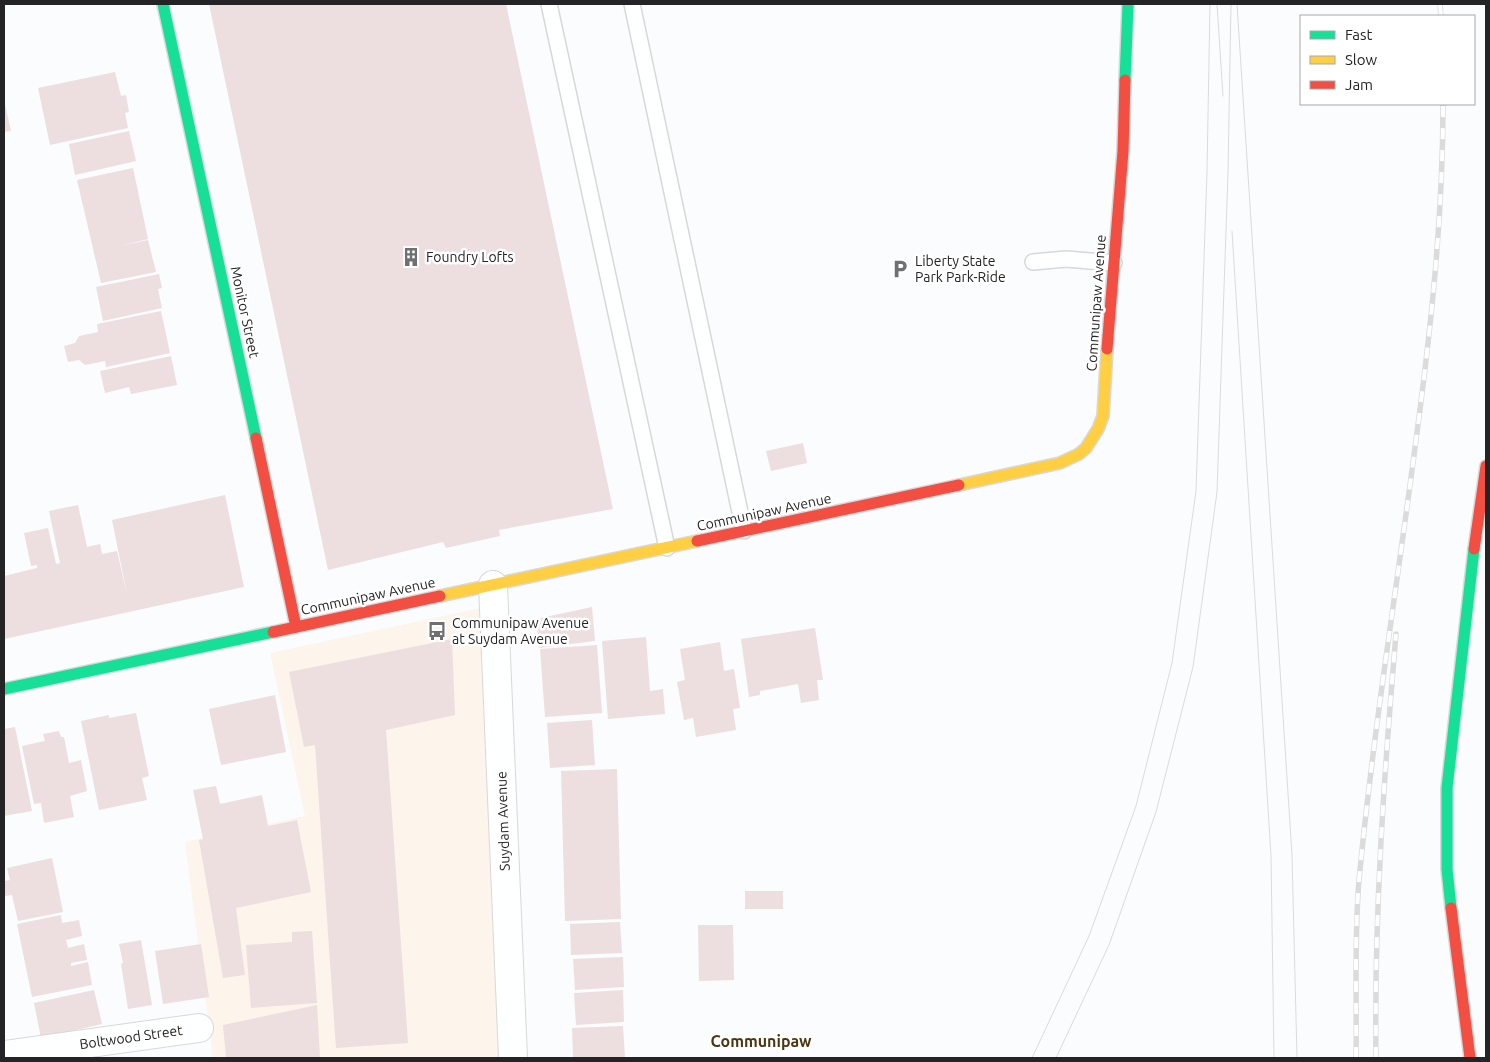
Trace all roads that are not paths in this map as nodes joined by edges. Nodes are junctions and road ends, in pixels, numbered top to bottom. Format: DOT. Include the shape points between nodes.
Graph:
graph roads {
  1 [pos="163,4"];
  2 [pos="549,4"];
  3 [pos="632,4"];
  4 [pos="1128,4"];
  5 [pos="1033,262"];
  6 [pos="1114,263"];
  7 [pos="1486,466"];
  8 [pos="744,531"];
  9 [pos="667,548"];
  10 [pos="493,585"];
  11 [pos="296,627"];
  12 [pos="4,689"];
  13 [pos="199,1028"];
  14 [pos="4,1055"];
  15 [pos="513,1058"];
  16 [pos="1470,1058"];
  1 -- 11 [label="main road, Monitor Street"];
  2 -- 9 [label="lane"];
  3 -- 8 [label="lane"];
  4 -- 6 [label="main road, Communipaw Avenue" via="1126,98"];
  5 -- 6 [label="lane" via="1066,259"];
  6 -- 8 [label="main road, Communipaw Avenue" via="1103,416 1100,430 1082,453 1035,469"];
  7 -- 16 [label="main road" via="1447,788 1450,904"];
  8 -- 9 [label="main road, Communipaw Avenue"];
  9 -- 10 [label="main road, Communipaw Avenue"];
  10 -- 11 [label="main road, Communipaw Avenue"];
  10 -- 15 [label="street, Suydam Avenue"];
  11 -- 12 [label="main road, Communipaw Avenue"];
  13 -- 14 [label="street, Boltwood Street"];
}
